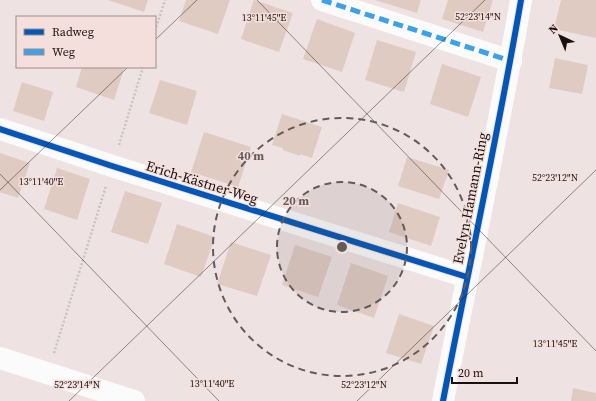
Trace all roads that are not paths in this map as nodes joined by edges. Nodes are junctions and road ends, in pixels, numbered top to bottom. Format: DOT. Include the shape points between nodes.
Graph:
graph roads {
  1 [pos="322,0"];
  2 [pos="521,0"];
  3 [pos="511,61"];
  4 [pos="0,129"];
  5 [pos="467,277"];
  6 [pos="0,358"];
  7 [pos="134,401"];
  8 [pos="443,401"];
  1 -- 3 [label="street"];
  2 -- 3 [label="street, Evelyn-Hamann-Ring"];
  3 -- 5 [label="street, Evelyn-Hamann-Ring"];
  4 -- 5 [label="street, Erich-Kästner-Weg"];
  5 -- 8 [label="street, Evelyn-Hamann-Ring"];
  6 -- 7 [label="street"];
}
